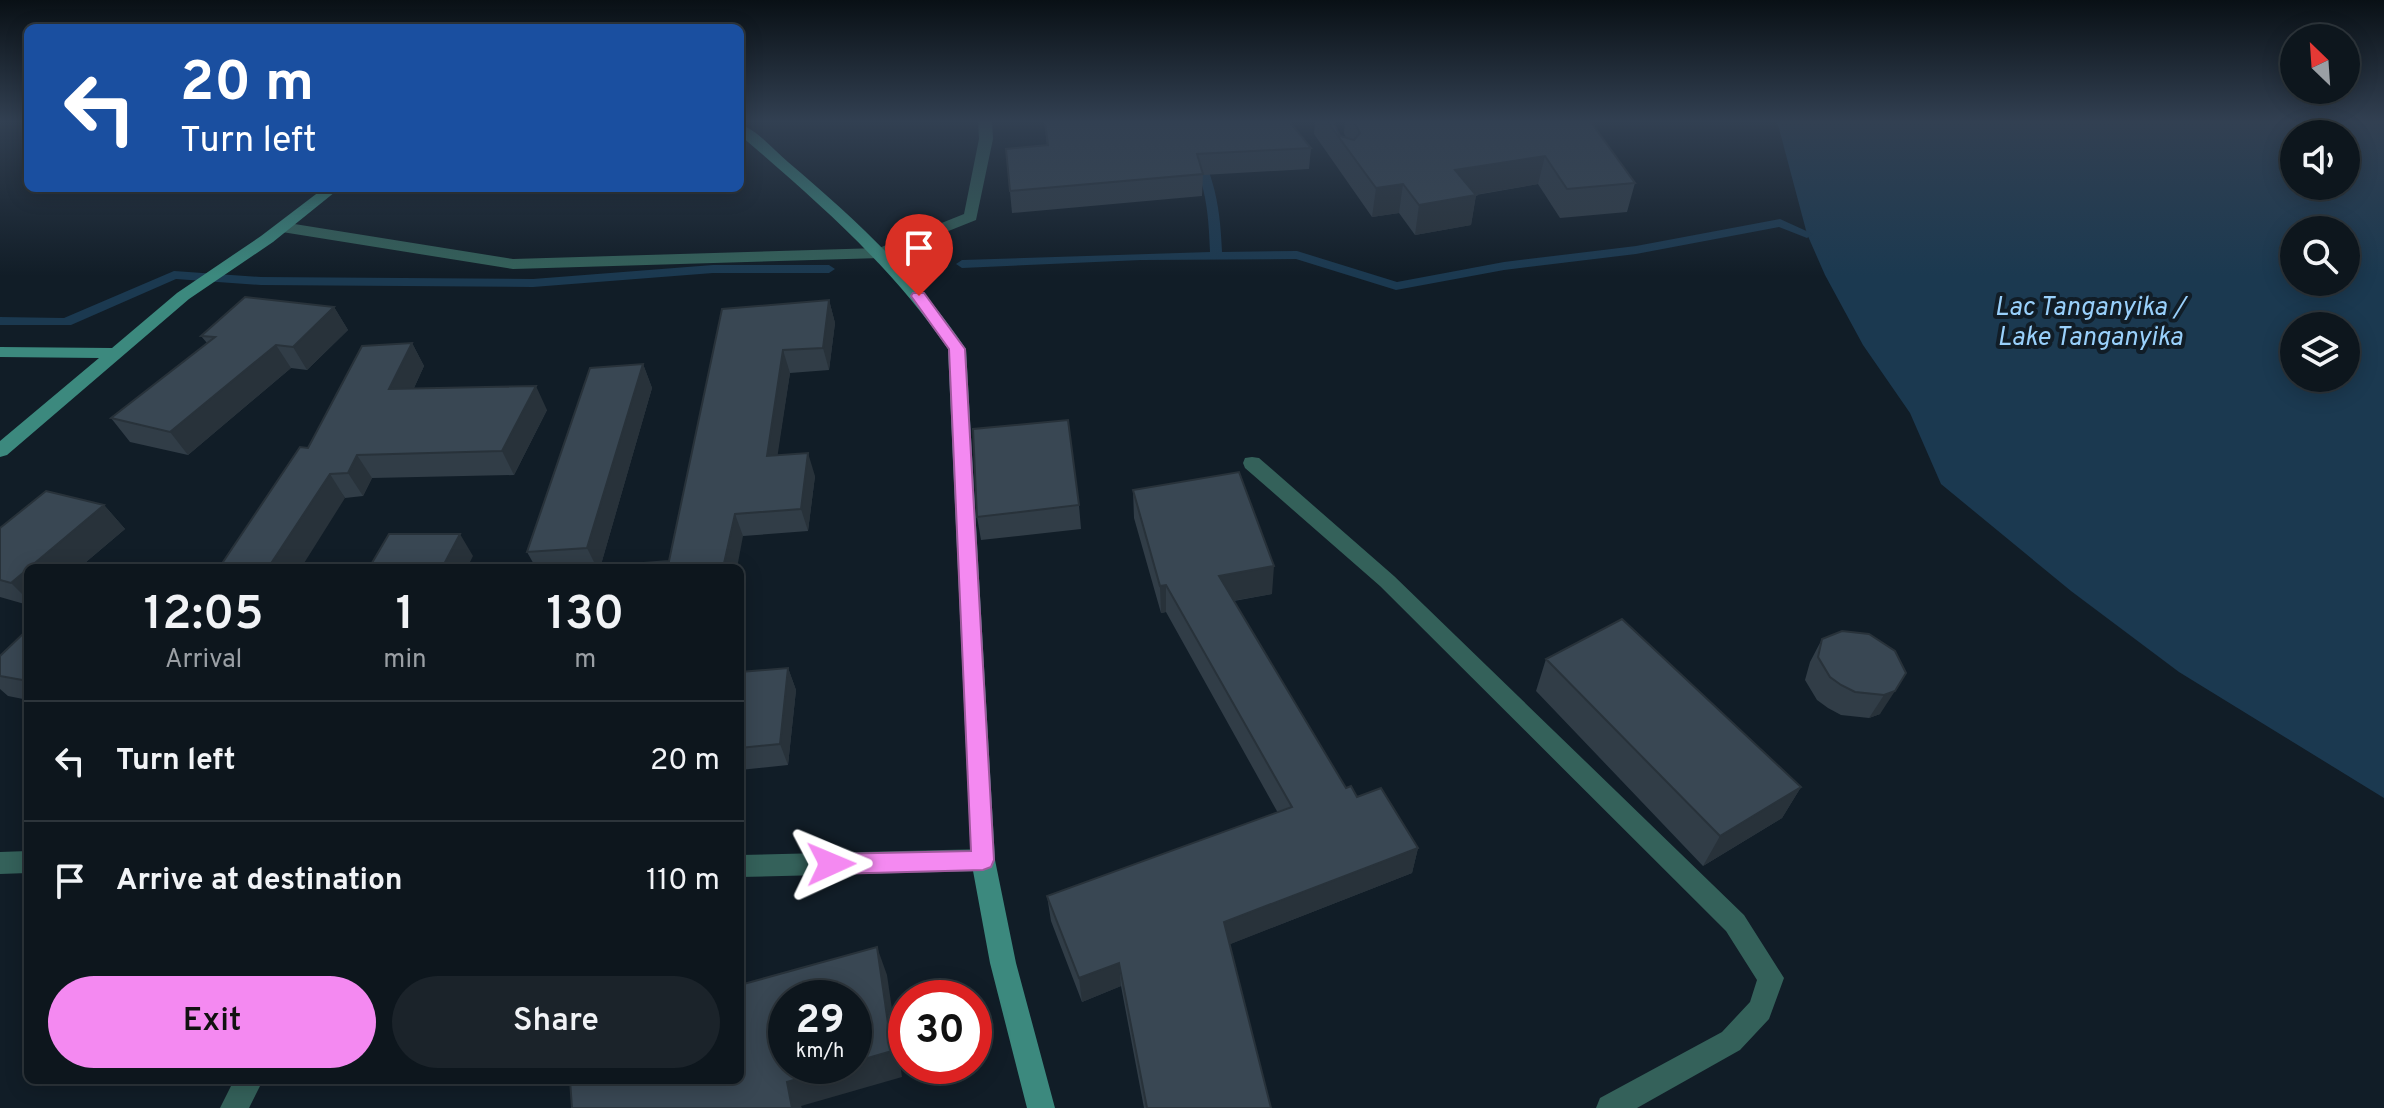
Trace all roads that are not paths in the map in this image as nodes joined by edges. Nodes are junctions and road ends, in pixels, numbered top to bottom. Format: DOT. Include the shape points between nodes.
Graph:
graph roads {
  1 [pos="790,173"];
  2 [pos="980,173"];
  3 [pos="328,192"];
  4 [pos="282,227"];
  5 [pos="881,253"];
  6 [pos="0,352"];
  7 [pos="118,353"];
  8 [pos="0,451"];
  9 [pos="1252,463"];
  10 [pos="983,860"];
  11 [pos="24,862"];
  12 [pos="0,863"];
  13 [pos="744,866"];
  14 [pos="247,1084"];
  15 [pos="234,1108"];
  16 [pos="1041,1108"];
  17 [pos="1610,1108"];
  1 -- 5 [label="street"];
  2 -- 5 [label="street" via="971,217"];
  3 -- 4 [label="street"];
  4 -- 5 [label="street" via="513,264"];
  4 -- 7 [label="street" via="183,296"];
  5 -- 10 [label="street" via="957,349"];
  6 -- 7 [label="street"];
  7 -- 8 [label="street"];
  9 -- 17 [label="street" via="1387,581 1735,923 1771,978 1760,1010 1731,1041"];
  10 -- 13 [label="street"];
  10 -- 16 [label="street"];
  11 -- 12 [label="street"];
  14 -- 15 [label="street"];
}
